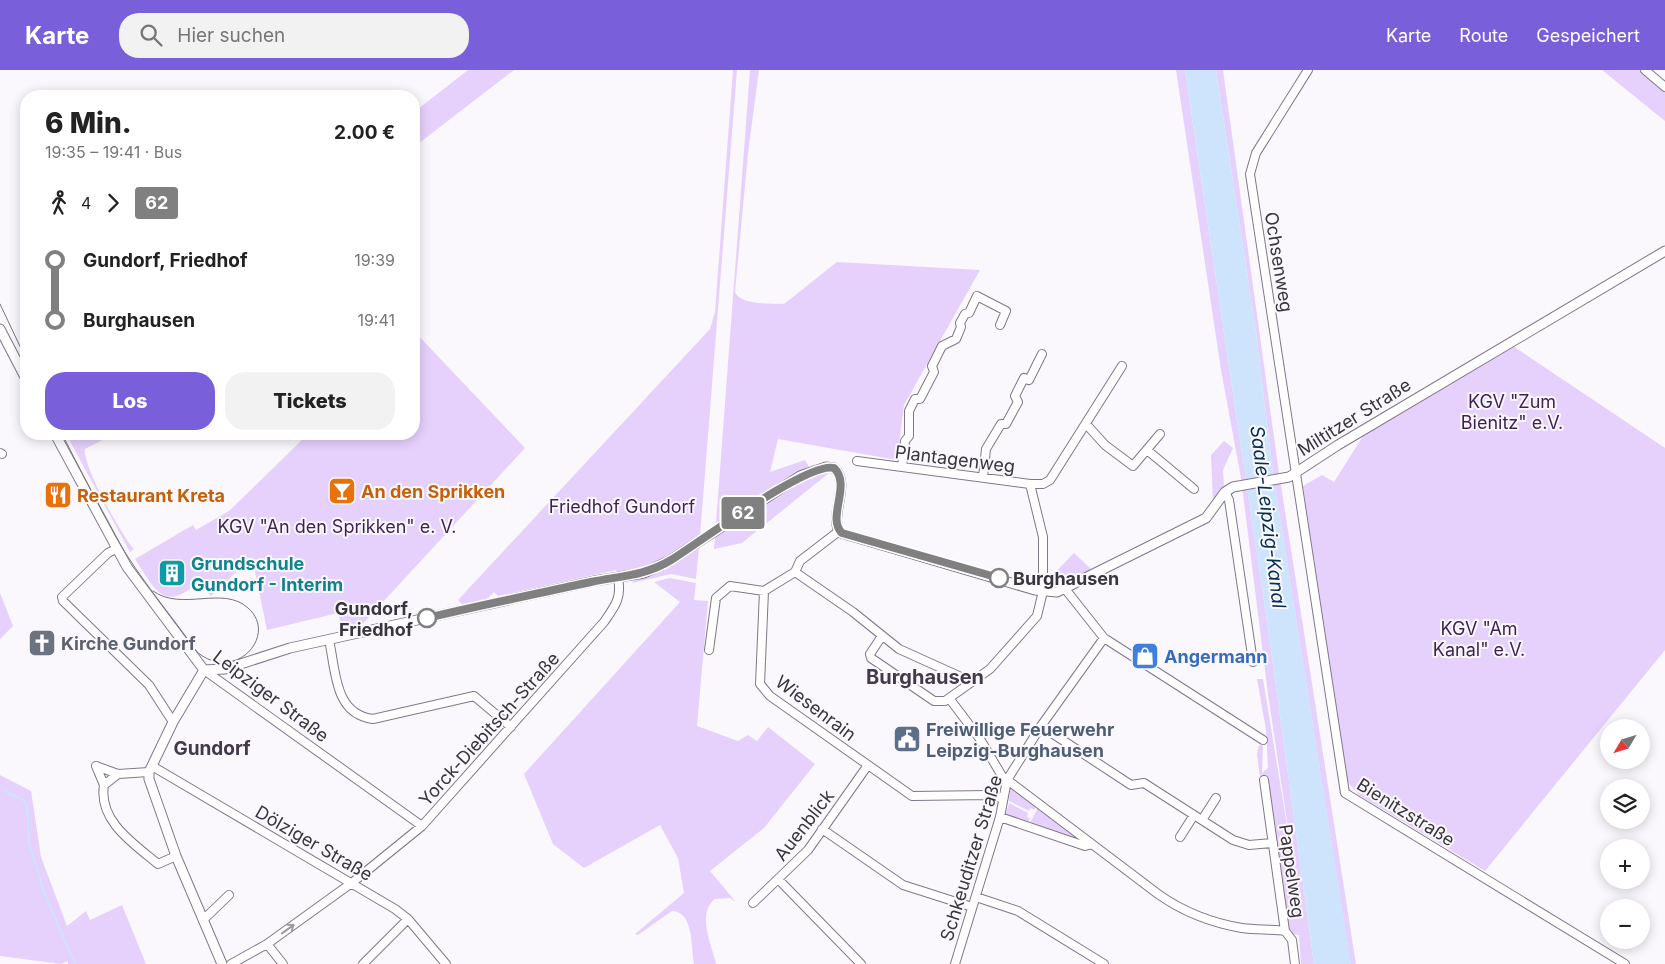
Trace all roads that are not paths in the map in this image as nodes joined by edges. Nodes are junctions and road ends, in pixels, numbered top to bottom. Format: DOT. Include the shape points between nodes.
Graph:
graph roads {
  1 [pos="1308,70"];
  2 [pos="1645,70"];
  3 [pos="1665,86"];
  4 [pos="1665,251"];
  5 [pos="1000,325"];
  6 [pos="0,329"];
  7 [pos="1042,354"];
  8 [pos="1122,366"];
  9 [pos="20,367"];
  10 [pos="1086,424"];
  11 [pos="1160,434"];
  12 [pos="58,440"];
  13 [pos="1147,450"];
  14 [pos="857,461"];
  15 [pos="902,467"];
  16 [pos="1296,473"];
  17 [pos="983,477"];
  18 [pos="1030,484"];
  19 [pos="1194,489"];
  20 [pos="1225,492"];
  21 [pos="839,531"];
  22 [pos="116,549"];
  23 [pos="795,572"];
  24 [pos="618,578"];
  25 [pos="764,590"];
  26 [pos="1043,591"];
  27 [pos="1062,591"];
  28 [pos="882,636"];
  29 [pos="1104,638"];
  30 [pos="329,640"];
  31 [pos="709,650"];
  32 [pos="1253,662"];
  33 [pos="204,670"];
  34 [pos="968,684"];
  35 [pos="950,698"];
  36 [pos="173,722"];
  37 [pos="1041,726"];
  38 [pos="511,727"];
  39 [pos="1263,740"];
  40 [pos="868,765"];
  41 [pos="151,769"];
  42 [pos="118,774"];
  43 [pos="1007,780"];
  44 [pos="1264,780"];
  45 [pos="104,785"];
  46 [pos="1002,798"];
  47 [pos="1216,798"];
  48 [pos="1194,815"];
  49 [pos="1000,818"];
  50 [pos="1202,820"];
  51 [pos="422,826"];
  52 [pos="822,829"];
  53 [pos="1180,837"];
  54 [pos="1272,843"];
  55 [pos="1092,844"];
  56 [pos="176,856"];
  57 [pos="778,879"];
  58 [pos="352,882"];
  59 [pos="229,894"];
  60 [pos="976,896"];
  61 [pos="753,903"];
  62 [pos="972,907"];
  63 [pos="203,920"];
  64 [pos="408,920"];
  65 [pos="1285,931"];
  66 [pos="267,944"];
  67 [pos="222,964"];
  68 [pos="231,964"];
  69 [pos="282,964"];
  70 [pos="363,964"];
  71 [pos="446,964"];
  72 [pos="861,964"];
  73 [pos="954,964"];
  74 [pos="1104,964"];
  75 [pos="1296,964"];
  76 [pos="1625,964"];
  1 -- 16 [label="street, Ochsenweg" via="1256,153 1250,174"];
  2 -- 3 [label="street"];
  4 -- 16 [label="street, Miltitzer Straße"];
  5 -- 15 [label="street" via="1006,311 977,296 960,323 956,339 942,346 932,366 934,372 920,399 915,399 910,411 909,436 905,442"];
  6 -- 9 [label="street"];
  7 -- 17 [label="street" via="1029,380 1024,378 1015,396 1018,402 1006,424 1001,424 988,442"];
  8 -- 10 [label="street"];
  10 -- 13 [label="street" via="1133,466"];
  10 -- 18 [label="street" via="1050,480 1043,484"];
  11 -- 13 [label="street"];
  12 -- 22 [label="street, Leipziger Straße"];
  13 -- 19 [label="street"];
  14 -- 15 [label="street, Plantagenweg"];
  15 -- 17 [label="street, Plantagenweg"];
  16 -- 20 [label="street, Miltitzer Straße"];
  16 -- 76 [label="street, Bienitzstraße" via="1344,793"];
  17 -- 18 [label="street, Plantagenweg"];
  18 -- 26 [label="street, Plantagenweg" via="1043,538"];
  20 -- 27 [label="street, Miltitzer Straße" via="1206,518"];
  20 -- 32 [label="street" via="1229,500"];
  21 -- 23 [label="street" via="800,561"];
  21 -- 24 [label="street" via="841,482 834,468 826,467 772,494 654,569"];
  21 -- 26 [label="street"];
  22 -- 33 [label="street, Leipziger Straße"];
  22 -- 36 [label="street" via="62,597 63,601 149,685"];
  23 -- 25 [label="street"];
  23 -- 28 [label="street"];
  24 -- 30 [label="street"];
  24 -- 38 [label="street, Yorck-Diebitsch-Straße" via="619,596 604,622"];
  25 -- 31 [label="street" via="730,586 716,598"];
  25 -- 40 [label="street, Wiesenrain" via="760,684 770,696"];
  26 -- 27 [label="street"];
  26 -- 34 [label="street, Plantagenweg" via="1034,621 990,669"];
  27 -- 29 [label="street"];
  28 -- 34 [label="street" via="899,649 961,677"];
  28 -- 35 [label="street" via="870,654 871,658 934,701"];
  29 -- 37 [label="street, Schkeuditzer Straße"];
  29 -- 39 [label="street"];
  30 -- 33 [label="street" via="290,648 225,669"];
  30 -- 38 [label="street" via="342,700 357,714 373,719 474,696"];
  33 -- 36 [label="street"];
  33 -- 51 [label="street, Leipziger Straße"];
  34 -- 35 [label="street, Plantagenweg"];
  35 -- 43 [label="street" via="980,739 995,768"];
  36 -- 41 [label="street"];
  37 -- 43 [label="street, Schkeuditzer Straße"];
  37 -- 48 [label="street" via="1131,785 1144,783"];
  38 -- 51 [label="street, Yorck-Diebitsch-Straße"];
  40 -- 46 [label="street, Wiesenrain" via="912,796 997,795"];
  40 -- 52 [label="street, Auenblick"];
  41 -- 42 [label="street"];
  41 -- 56 [label="street" via="150,786"];
  41 -- 58 [label="street, Dölziger Straße"];
  42 -- 45 [label="street"];
  42 -- 45 [label="street" via="96,766"];
  43 -- 46 [label="street, Schkeuditzer Straße"];
  43 -- 55 [label="street"];
  44 -- 54 [label="street, Pappelweg"];
  45 -- 56 [label="street" via="106,806 122,834 158,864"];
  46 -- 49 [label="street, Schkeuditzer Straße"];
  47 -- 50 [label="street"];
  48 -- 50 [label="street"];
  48 -- 53 [label="street"];
  49 -- 55 [label="street" via="1085,846"];
  49 -- 60 [label="street, Schkeuditzer Straße"];
  50 -- 54 [label="street" via="1239,843"];
  51 -- 58 [label="street, Yorck-Diebitsch-Straße"];
  52 -- 57 [label="street, Auenblick" via="804,854"];
  52 -- 62 [label="street" via="903,885"];
  54 -- 65 [label="street, Pappelweg"];
  55 -- 65 [label="street" via="1158,894 1185,910 1240,928"];
  56 -- 63 [label="street"];
  57 -- 61 [label="street"];
  57 -- 72 [label="street, Auenblick"];
  58 -- 64 [label="street, Dölziger Straße"];
  66 -- 58 [label="street, Yorck-Diebitsch-Straße, one-way"];
  59 -- 63 [label="street"];
  60 -- 62 [label="street, Schkeuditzer Straße"];
  60 -- 74 [label="street" via="1018,910"];
  62 -- 73 [label="street, Schkeuditzer Straße"];
  63 -- 67 [label="street"];
  64 -- 70 [label="street"];
  64 -- 71 [label="street, Dölziger Straße"];
  65 -- 75 [label="street, Pappelweg" via="1292,940"];
  66 -- 68 [label="street, Yorck-Diebitsch-Straße"];
  66 -- 69 [label="street"];
}
